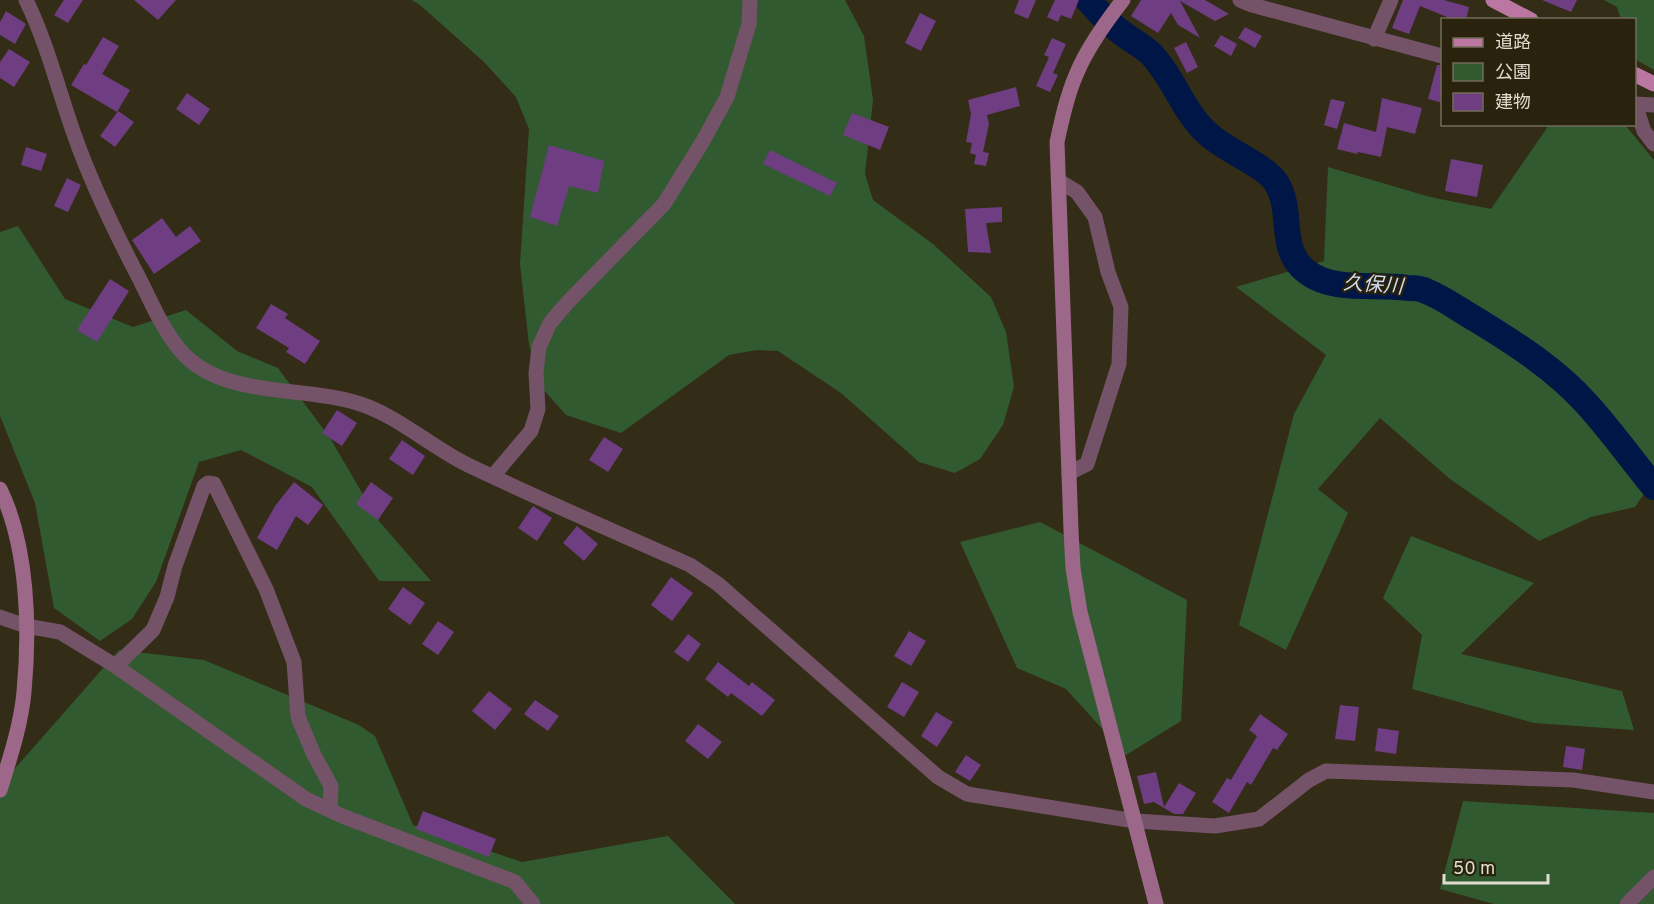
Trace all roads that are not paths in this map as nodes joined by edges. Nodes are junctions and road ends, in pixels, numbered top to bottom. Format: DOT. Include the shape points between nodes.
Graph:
graph roads {
  1 [pos="26,0"];
  2 [pos="750,0"];
  3 [pos="1240,0"];
  4 [pos="1391,0"];
  5 [pos="1493,0"];
  6 [pos="1119,6"];
  7 [pos="1527,18"];
  8 [pos="1374,39"];
  9 [pos="1441,56"];
  10 [pos="1636,75"];
  11 [pos="1654,84"];
  12 [pos="1636,104"];
  13 [pos="1654,105"];
  14 [pos="1636,107"];
  15 [pos="1654,144"];
  16 [pos="1059,181"];
  17 [pos="1069,473"];
  18 [pos="493,476"];
  19 [pos="0,489"];
  20 [pos="0,617"];
  21 [pos="26,626"];
  22 [pos="116,666"];
  23 [pos="0,790"];
  24 [pos="1654,792"];
  25 [pos="330,810"];
  26 [pos="1135,821"];
  27 [pos="1654,877"];
  28 [pos="533,904"];
  29 [pos="1156,904"];
  30 [pos="1627,904"];
  1 -- 18 [label="street" via="106,214 179,350 211,375 352,401 377,410"];
  2 -- 18 [label="street" via="749,24 723,105 664,204 550,323 539,347 538,409 531,431"];
  3 -- 8 [label="street"];
  4 -- 8 [label="street"];
  5 -- 7 [label="main road"];
  6 -- 16 [label="street" via="1099,32 1076,74 1065,106 1057,142"];
  8 -- 9 [label="street"];
  10 -- 11 [label="main road"];
  12 -- 13 [label="street"];
  14 -- 15 [label="street" via="1644,131"];
  16 -- 17 [label="street"];
  16 -- 17 [label="street" via="1077,192 1095,217 1121,307 1119,364 1087,464"];
  17 -- 26 [label="street" via="1073,568 1080,612"];
  18 -- 26 [label="street" via="690,565 718,584 938,777 968,794"];
  19 -- 21 [label="street" via="14,529 23,574"];
  20 -- 21 [label="street"];
  21 -- 22 [label="street" via="60,632"];
  21 -- 23 [label="street" via="24,693"];
  22 -- 25 [label="street" via="306,799"];
  22 -- 25 [label="street" via="153,630 204,486 214,484 266,588 294,662 298,717 331,786"];
  24 -- 26 [label="street" via="1573,780 1326,771 1308,780 1259,819 1215,826"];
  25 -- 28 [label="street" via="515,882"];
  26 -- 29 [label="street"];
  27 -- 30 [label="street"];
}
